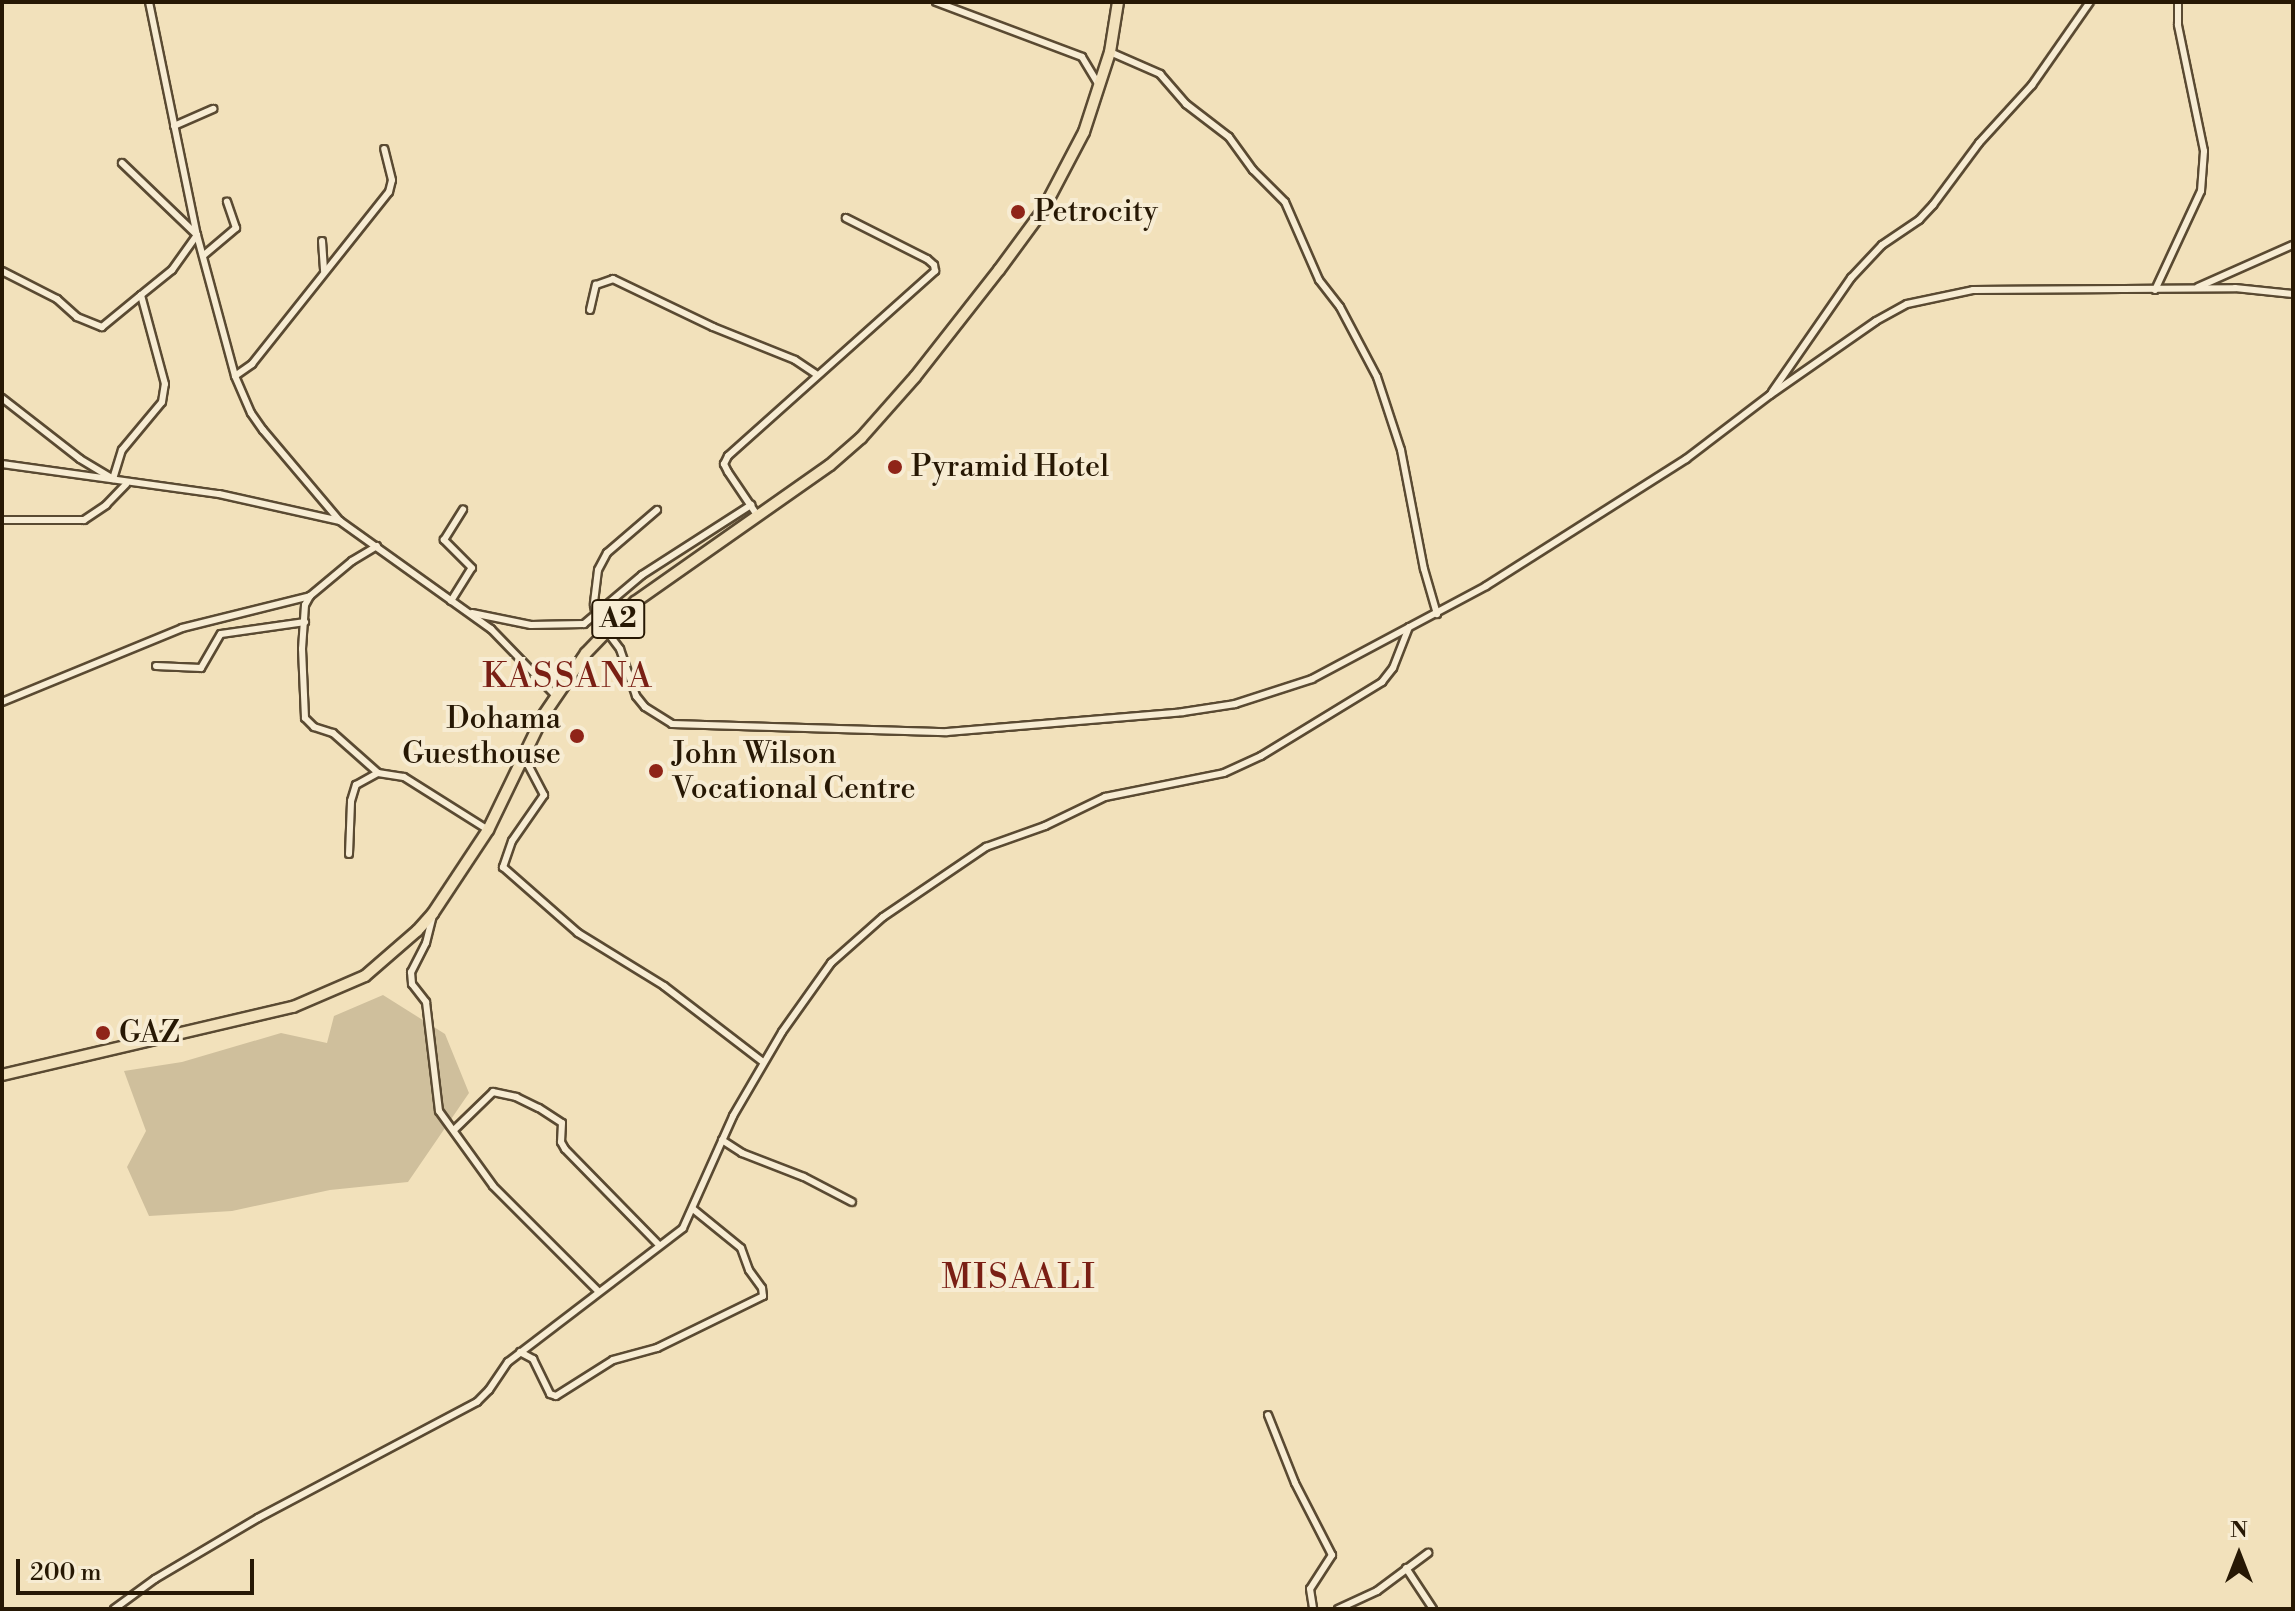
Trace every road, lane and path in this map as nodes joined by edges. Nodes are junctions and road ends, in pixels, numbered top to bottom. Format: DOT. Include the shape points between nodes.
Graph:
graph roads {
  1 [pos="149,2"];
  2 [pos="936,2"];
  3 [pos="1118,2"];
  4 [pos="2090,2"];
  5 [pos="2178,2"];
  6 [pos="1110,52"];
  7 [pos="1100,87"];
  8 [pos="213,109"];
  9 [pos="174,126"];
  10 [pos="384,149"];
  11 [pos="122,163"];
  12 [pos="227,202"];
  13 [pos="846,218"];
  14 [pos="197,235"];
  15 [pos="322,241"];
  16 [pos="2293,245"];
  17 [pos="204,255"];
  18 [pos="2,271"];
  19 [pos="324,271"];
  20 [pos="2195,289"];
  21 [pos="2155,290"];
  22 [pos="2293,294"];
  23 [pos="141,295"];
  24 [pos="590,310"];
  25 [pos="817,375"];
  26 [pos="235,376"];
  27 [pos="1770,395"];
  28 [pos="2,398"];
  29 [pos="2,464"];
  30 [pos="113,479"];
  31 [pos="126,484"];
  32 [pos="751,505"];
  33 [pos="463,509"];
  34 [pos="657,510"];
  35 [pos="757,515"];
  36 [pos="2,520"];
  37 [pos="340,521"];
  38 [pos="377,546"];
  39 [pos="310,596"];
  40 [pos="451,601"];
  41 [pos="469,612"];
  42 [pos="1437,614"];
  43 [pos="596,617"];
  44 [pos="305,622"];
  45 [pos="1409,626"];
  46 [pos="606,630"];
  47 [pos="156,666"];
  48 [pos="556,696"];
  49 [pos="2,702"];
  50 [pos="523,755"];
  51 [pos="378,773"];
  52 [pos="488,830"];
  53 [pos="349,854"];
  54 [pos="433,913"];
  55 [pos="763,1062"];
  56 [pos="2,1075"];
  57 [pos="455,1129"];
  58 [pos="722,1140"];
  59 [pos="852,1202"];
  60 [pos="693,1209"];
  61 [pos="659,1245"];
  62 [pos="598,1291"];
  63 [pos="520,1352"];
  64 [pos="1268,1415"];
  65 [pos="1428,1553"];
  66 [pos="1406,1568"];
  67 [pos="114,1609"];
  68 [pos="1313,1609"];
  69 [pos="1338,1609"];
  70 [pos="1433,1609"];
  1 -- 9 [label="street"];
  2 -- 7 [label="street" via="1082,57"];
  3 -- 6 [label="main road, A2"];
  4 -- 27 [label="street" via="2032,85 1933,205 1882,245 1851,278"];
  5 -- 21 [label="street" via="2204,151 2201,191"];
  6 -- 7 [label="main road, A2"];
  6 -- 42 [label="street" via="1160,74 1186,104 1229,137 1285,202 1319,280 1340,307 1377,377 1401,450"];
  7 -- 35 [label="main road, A2" via="1084,132 1043,210 915,377 842,454"];
  8 -- 9 [label="street"];
  9 -- 14 [label="street"];
  10 -- 19 [label="street" via="392,186"];
  11 -- 14 [label="street"];
  12 -- 17 [label="street" via="236,228"];
  13 -- 25 [label="street" via="927,259 935,271"];
  14 -- 17 [label="street"];
  14 -- 23 [label="street" via="172,270"];
  15 -- 19 [label="street"];
  16 -- 20 [label="street"];
  17 -- 26 [label="street"];
  18 -- 23 [label="street" via="102,327"];
  19 -- 26 [label="street" via="252,364"];
  20 -- 21 [label="street"];
  20 -- 22 [label="street"];
  21 -- 27 [label="street" via="1973,290 1939,295 1876,321"];
  23 -- 30 [label="street" via="165,384 162,402 122,450"];
  24 -- 25 [label="street" via="596,285 613,279 795,360"];
  25 -- 32 [label="street" via="725,460"];
  26 -- 37 [label="street" via="263,430"];
  27 -- 42 [label="street" via="1605,513"];
  28 -- 30 [label="street"];
  29 -- 30 [label="street"];
  30 -- 31 [label="street"];
  31 -- 36 [label="street" via="84,520"];
  31 -- 37 [label="street" via="219,494"];
  32 -- 35 [label="street"];
  32 -- 43 [label="street" via="642,575"];
  33 -- 40 [label="street" via="444,540 472,568"];
  34 -- 43 [label="street" via="607,553 595,589"];
  35 -- 46 [label="main road, A2" via="635,602"];
  37 -- 38 [label="street"];
  38 -- 39 [label="street"];
  38 -- 40 [label="street"];
  39 -- 44 [label="street"];
  39 -- 49 [label="street" via="182,628"];
  40 -- 41 [label="street"];
  41 -- 43 [label="street" via="553,626 584,624"];
  41 -- 48 [label="street"];
  42 -- 45 [label="street"];
  43 -- 46 [label="street"];
  44 -- 47 [label="street" via="221,634 201,668"];
  44 -- 51 [label="street" via="305,718 333,733"];
  45 -- 46 [label="street" via="1312,679 1235,704 1136,718 947,732 672,724 636,696 620,649"];
  45 -- 55 [label="street" via="1382,682 1254,760 1196,780 1105,797 986,847 938,876 831,963"];
  46 -- 48 [label="main road, A2"];
  48 -- 50 [label="main road, A2"];
  50 -- 52 [label="main road, A2"];
  50 -- 55 [label="street" via="544,795 512,841 503,867 578,933 664,986"];
  51 -- 52 [label="street" via="404,777"];
  51 -- 53 [label="street" via="356,785"];
  52 -- 54 [label="main road, A2"];
  54 -- 56 [label="main road, A2" via="383,963 326,995 251,1018"];
  54 -- 57 [label="street" via="411,972 412,984 426,1002 437,1103"];
  55 -- 58 [label="street"];
  57 -- 61 [label="street" via="493,1092 539,1108 562,1123 565,1149"];
  57 -- 62 [label="street" via="493,1186"];
  58 -- 59 [label="street"];
  58 -- 60 [label="street"];
  60 -- 61 [label="street" via="683,1228"];
  60 -- 63 [label="street" via="741,1248 763,1296 657,1348 609,1362 556,1396 550,1394 535,1361"];
  61 -- 62 [label="street"];
  62 -- 63 [label="street"];
  63 -- 67 [label="street" via="477,1402 258,1518"];
  64 -- 68 [label="street" via="1332,1555 1310,1589"];
  65 -- 66 [label="street"];
  66 -- 69 [label="street" via="1377,1591"];
  66 -- 70 [label="street"];
}
